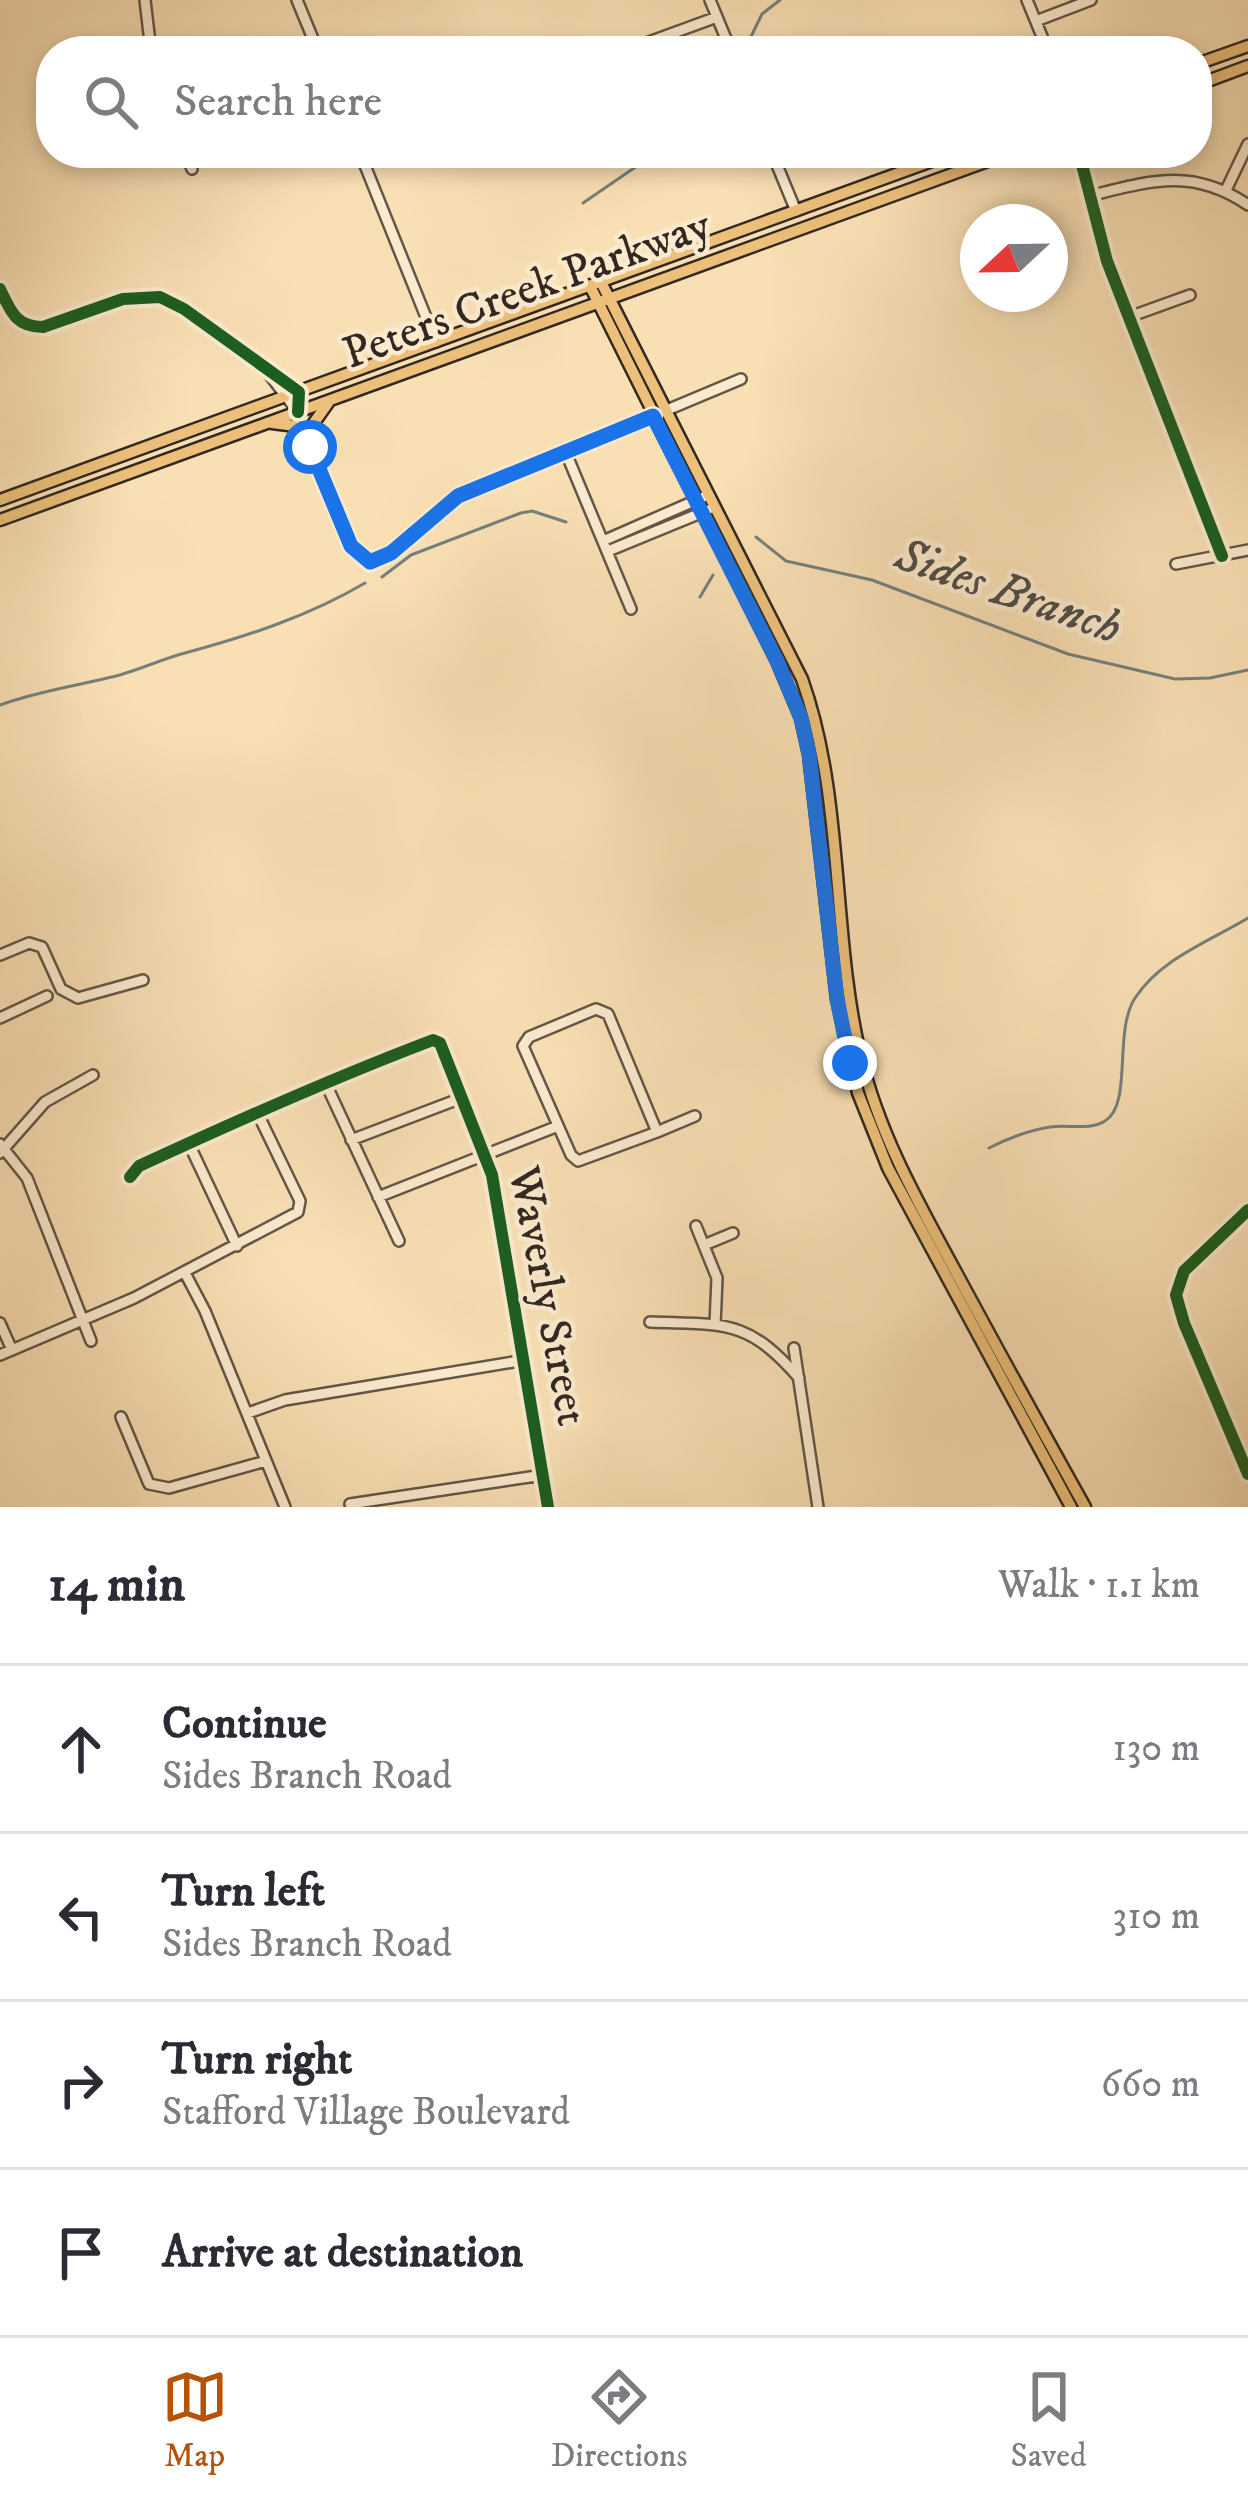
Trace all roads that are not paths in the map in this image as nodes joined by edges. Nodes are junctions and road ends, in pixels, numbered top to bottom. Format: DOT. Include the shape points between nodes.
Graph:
graph roads {
  1 [pos="145,0"];
  2 [pos="313,0"];
  3 [pos="710,0"];
  4 [pos="1028,0"];
  5 [pos="1091,0"];
  6 [pos="298,3"];
  7 [pos="717,17"];
  8 [pos="1036,21"];
  9 [pos="149,36"];
  10 [pos="312,36"];
  11 [pos="665,36"];
  12 [pos="725,36"];
  13 [pos="1042,36"];
  14 [pos="1248,46"];
  15 [pos="1212,59"];
  16 [pos="1248,66"];
  17 [pos="1212,79"];
  18 [pos="1248,144"];
  19 [pos="366,168"];
  20 [pos="778,168"];
  21 [pos="913,168"];
  22 [pos="969,168"];
  23 [pos="1082,168"];
  24 [pos="1226,190"];
  25 [pos="1088,196"];
  26 [pos="1248,205"];
  27 [pos="796,211"];
  28 [pos="596,284"];
  29 [pos="0,289"];
  30 [pos="1190,295"];
  31 [pos="602,302"];
  32 [pos="1129,317"];
  33 [pos="436,342"];
  34 [pos="262,364"];
  35 [pos="741,379"];
  36 [pos="364,387"];
  37 [pos="299,392"];
  38 [pos="284,397"];
  39 [pos="332,399"];
  40 [pos="667,410"];
  41 [pos="298,412"];
  42 [pos="653,416"];
  43 [pos="269,422"];
  44 [pos="310,447"];
  45 [pos="566,453"];
  46 [pos="702,498"];
  47 [pos="0,500"];
  48 [pos="708,510"];
  49 [pos="0,520"];
  50 [pos="652,527"];
  51 [pos="605,546"];
  52 [pos="1248,550"];
  53 [pos="1222,556"];
  54 [pos="1176,564"];
  55 [pos="631,609"];
  56 [pos="0,955"];
  57 [pos="143,980"];
  58 [pos="47,996"];
  59 [pos="0,1018"];
  60 [pos="93,1075"];
  61 [pos="325,1082"];
  62 [pos="464,1096"];
  63 [pos="257,1112"];
  64 [pos="695,1116"];
  65 [pos="558,1126"];
  66 [pos="657,1132"];
  67 [pos="351,1140"];
  68 [pos="189,1144"];
  69 [pos="1,1149"];
  70 [pos="486,1156"];
  71 [pos="130,1177"];
  72 [pos="378,1197"];
  73 [pos="1248,1210"];
  74 [pos="696,1226"];
  75 [pos="734,1233"];
  76 [pos="399,1240"];
  77 [pos="704,1245"];
  78 [pos="237,1246"];
  79 [pos="185,1273"];
  80 [pos="83,1321"];
  81 [pos="650,1322"];
  82 [pos="0,1324"];
  83 [pos="715,1325"];
  84 [pos="91,1341"];
  85 [pos="794,1348"];
  86 [pos="6,1353"];
  87 [pos="525,1360"];
  88 [pos="799,1378"];
  89 [pos="248,1413"];
  90 [pos="121,1417"];
  91 [pos="266,1461"];
  92 [pos="1248,1474"];
  93 [pos="543,1475"];
  94 [pos="350,1504"];
  95 [pos="285,1507"];
  96 [pos="548,1507"];
  97 [pos="818,1507"];
  98 [pos="1071,1507"];
  99 [pos="1085,1507"];
  1 -- 9 [label="street"];
  2 -- 6 [label="street"];
  3 -- 7 [label="street"];
  4 -- 8 [label="street"];
  5 -- 8 [label="street"];
  6 -- 10 [label="street"];
  7 -- 11 [label="street"];
  7 -- 12 [label="street"];
  8 -- 13 [label="street"];
  14 -- 15 [label="main road"];
  16 -- 17 [label="main road"];
  18 -- 24 [label="street"];
  19 -- 33 [label="street"];
  20 -- 27 [label="street"];
  21 -- 27 [label="main road, Peters Creek Parkway"];
  22 -- 31 [label="main road, Peters Creek Parkway"];
  23 -- 25 [label="street"];
  24 -- 25 [label="street" via="1177,179"];
  24 -- 26 [label="street"];
  25 -- 32 [label="street"];
  27 -- 28 [label="main road, Peters Creek Parkway"];
  28 -- 31 [label="main road"];
  28 -- 33 [label="main road, Peters Creek Parkway"];
  29 -- 34 [label="street" via="27,327 154,295"];
  30 -- 32 [label="street"];
  31 -- 36 [label="main road, Peters Creek Parkway"];
  31 -- 40 [label="main road"];
  31 -- 42 [label="main road"];
  32 -- 53 [label="street"];
  33 -- 36 [label="main road" via="430,356"];
  33 -- 37 [label="main road, Peters Creek Parkway"];
  34 -- 37 [label="street"];
  34 -- 38 [label="street"];
  35 -- 40 [label="street"];
  36 -- 39 [label="main road, Peters Creek Parkway"];
  37 -- 38 [label="main road, Peters Creek Parkway"];
  37 -- 41 [label="street"];
  38 -- 41 [label="street"];
  38 -- 47 [label="main road, Peters Creek Parkway"];
  39 -- 41 [label="main road, Peters Creek Parkway"];
  39 -- 44 [label="main road" via="311,427"];
  40 -- 46 [label="main road"];
  41 -- 43 [label="main road, Peters Creek Parkway"];
  42 -- 45 [label="street"];
  42 -- 46 [label="main road"];
  43 -- 44 [label="main road" via="296,426"];
  43 -- 49 [label="main road, Peters Creek Parkway"];
  44 -- 45 [label="street" via="351,546 370,562 458,496"];
  45 -- 51 [label="street"];
  46 -- 48 [label="main road"];
  46 -- 50 [label="street"];
  48 -- 50 [label="street"];
  48 -- 98 [label="main road" via="801,718 843,1033 871,1129"];
  48 -- 99 [label="main road" via="811,705 850,1008 892,1150"];
  50 -- 51 [label="street"];
  51 -- 55 [label="street"];
  52 -- 53 [label="street"];
  53 -- 54 [label="street"];
  56 -- 57 [label="street" via="29,943 42,947 59,985 78,998"];
  58 -- 59 [label="street"];
  60 -- 69 [label="street" via="45,1102"];
  61 -- 62 [label="street, Waverly Street" via="433,1040 446,1051"];
  61 -- 63 [label="street"];
  61 -- 67 [label="street"];
  62 -- 67 [label="street"];
  62 -- 70 [label="street, Waverly Street"];
  63 -- 68 [label="street"];
  63 -- 78 [label="street" via="301,1208"];
  64 -- 66 [label="street"];
  65 -- 66 [label="street" via="578,1161"];
  65 -- 66 [label="street" via="525,1041 600,1009"];
  65 -- 70 [label="street"];
  67 -- 72 [label="street"];
  68 -- 71 [label="street"];
  68 -- 78 [label="street"];
  69 -- 80 [label="street" via="27,1178"];
  70 -- 72 [label="street"];
  70 -- 87 [label="street, Waverly Street"];
  72 -- 76 [label="street"];
  73 -- 92 [label="street" via="1184,1271 1176,1295"];
  74 -- 77 [label="street"];
  75 -- 77 [label="street"];
  77 -- 83 [label="street" via="717,1279"];
  78 -- 79 [label="street"];
  79 -- 80 [label="street"];
  79 -- 89 [label="street"];
  80 -- 84 [label="street"];
  80 -- 86 [label="street"];
  81 -- 83 [label="street"];
  82 -- 86 [label="street"];
  83 -- 88 [label="street" via="753,1334"];
  85 -- 88 [label="street"];
  87 -- 89 [label="street"];
  87 -- 93 [label="street, Waverly Street"];
  88 -- 97 [label="street"];
  89 -- 91 [label="street"];
  90 -- 91 [label="street" via="156,1487"];
  91 -- 95 [label="street"];
  93 -- 94 [label="street"];
  93 -- 96 [label="street, Waverly Street"];
}
